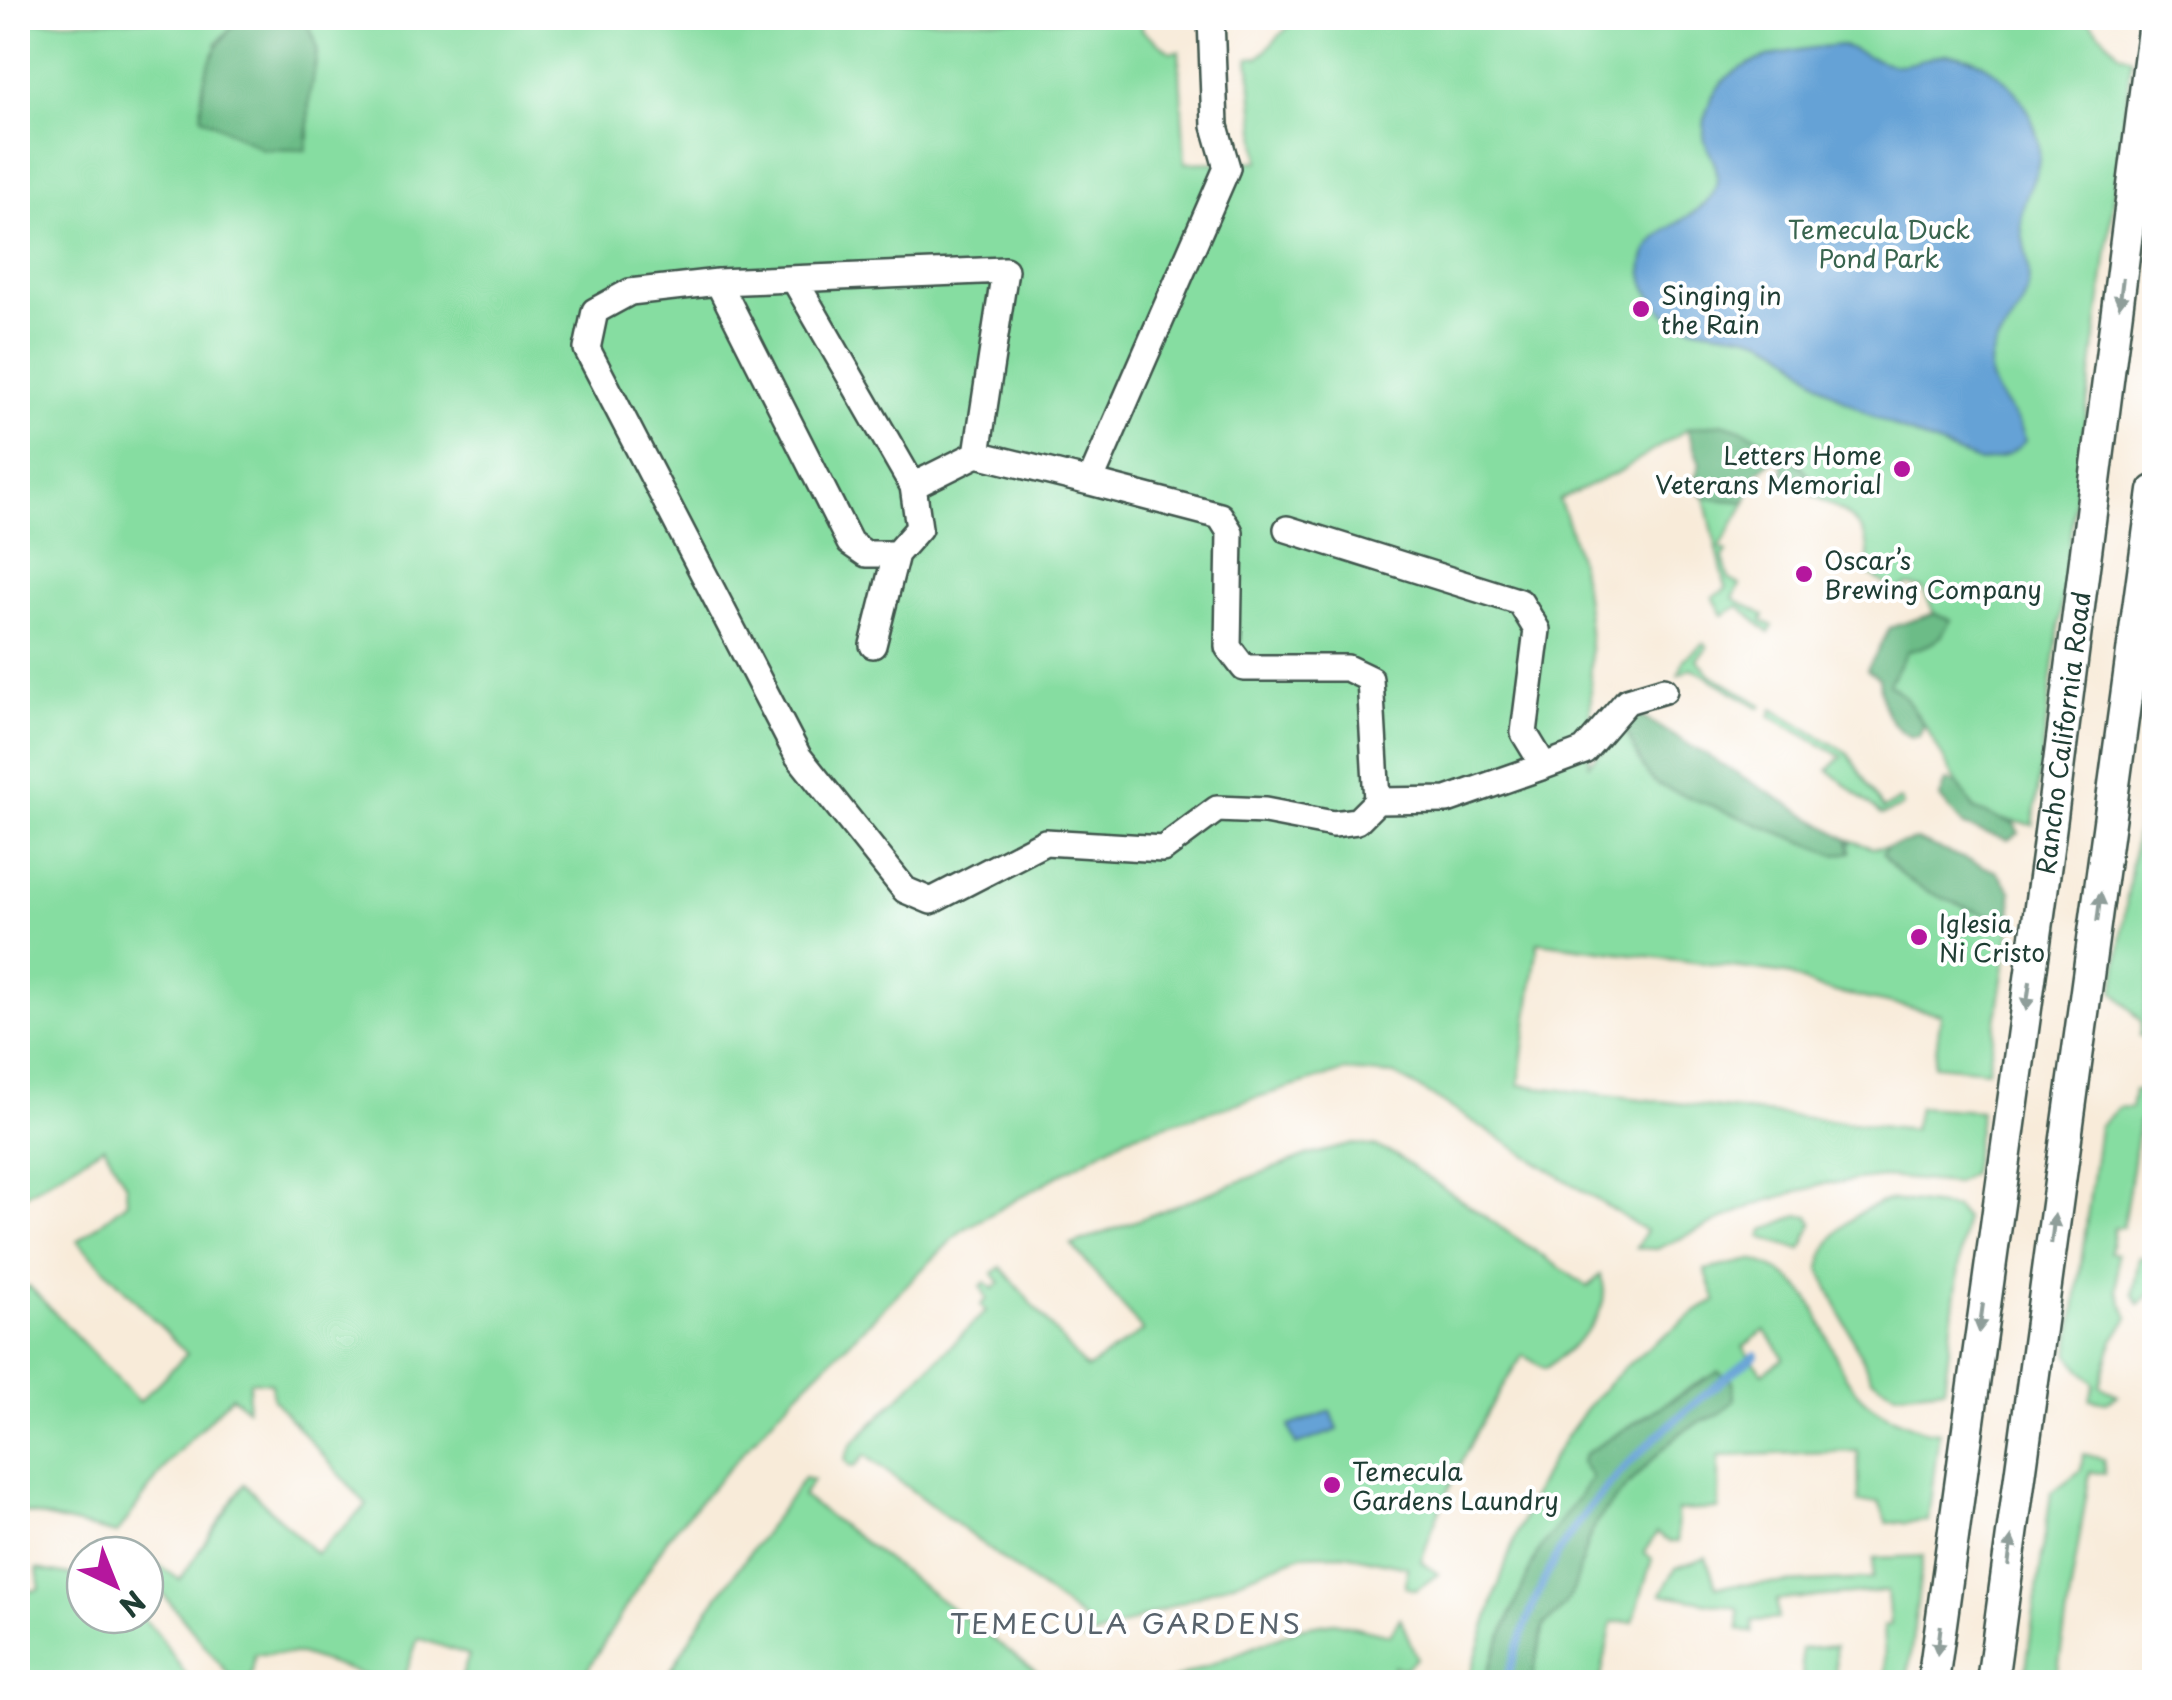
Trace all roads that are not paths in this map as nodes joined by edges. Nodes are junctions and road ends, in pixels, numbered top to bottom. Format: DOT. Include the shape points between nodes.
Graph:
graph roads {
  1 [pos="1211,18"];
  2 [pos="2154,22"];
  3 [pos="794,279"];
  4 [pos="718,282"];
  5 [pos="978,454"];
  6 [pos="1090,482"];
  7 [pos="913,486"];
  8 [pos="2154,491"];
  9 [pos="1287,529"];
  10 [pos="896,554"];
  11 [pos="874,645"];
  12 [pos="1664,690"];
  13 [pos="1544,766"];
  14 [pos="1377,800"];
  15 [pos="1933,1682"];
  16 [pos="1992,1682"];
  1 -- 6 [label="street" via="1215,126 1228,168"];
  2 -- 15 [label="main road, Rancho California Road, one-way"];
  3 -- 4 [label="street"];
  3 -- 5 [label="street" via="1005,270"];
  3 -- 7 [label="street"];
  4 -- 10 [label="street" via="850,542 866,554"];
  4 -- 14 [label="street" via="630,292 595,311 587,349 798,756 905,890 930,900 1045,842 1162,849 1217,809 1333,824 1356,822"];
  5 -- 6 [label="street"];
  5 -- 7 [label="street"];
  6 -- 14 [label="street" via="1220,516 1230,532 1228,646 1244,668 1348,668 1370,680"];
  7 -- 10 [label="street" via="919,528"];
  16 -- 8 [label="main road, one-way"];
  9 -- 13 [label="street" via="1520,602 1537,630 1524,733"];
  10 -- 11 [label="street"];
  12 -- 13 [label="street" via="1627,701 1584,750"];
  13 -- 14 [label="street" via="1448,800"];
}
